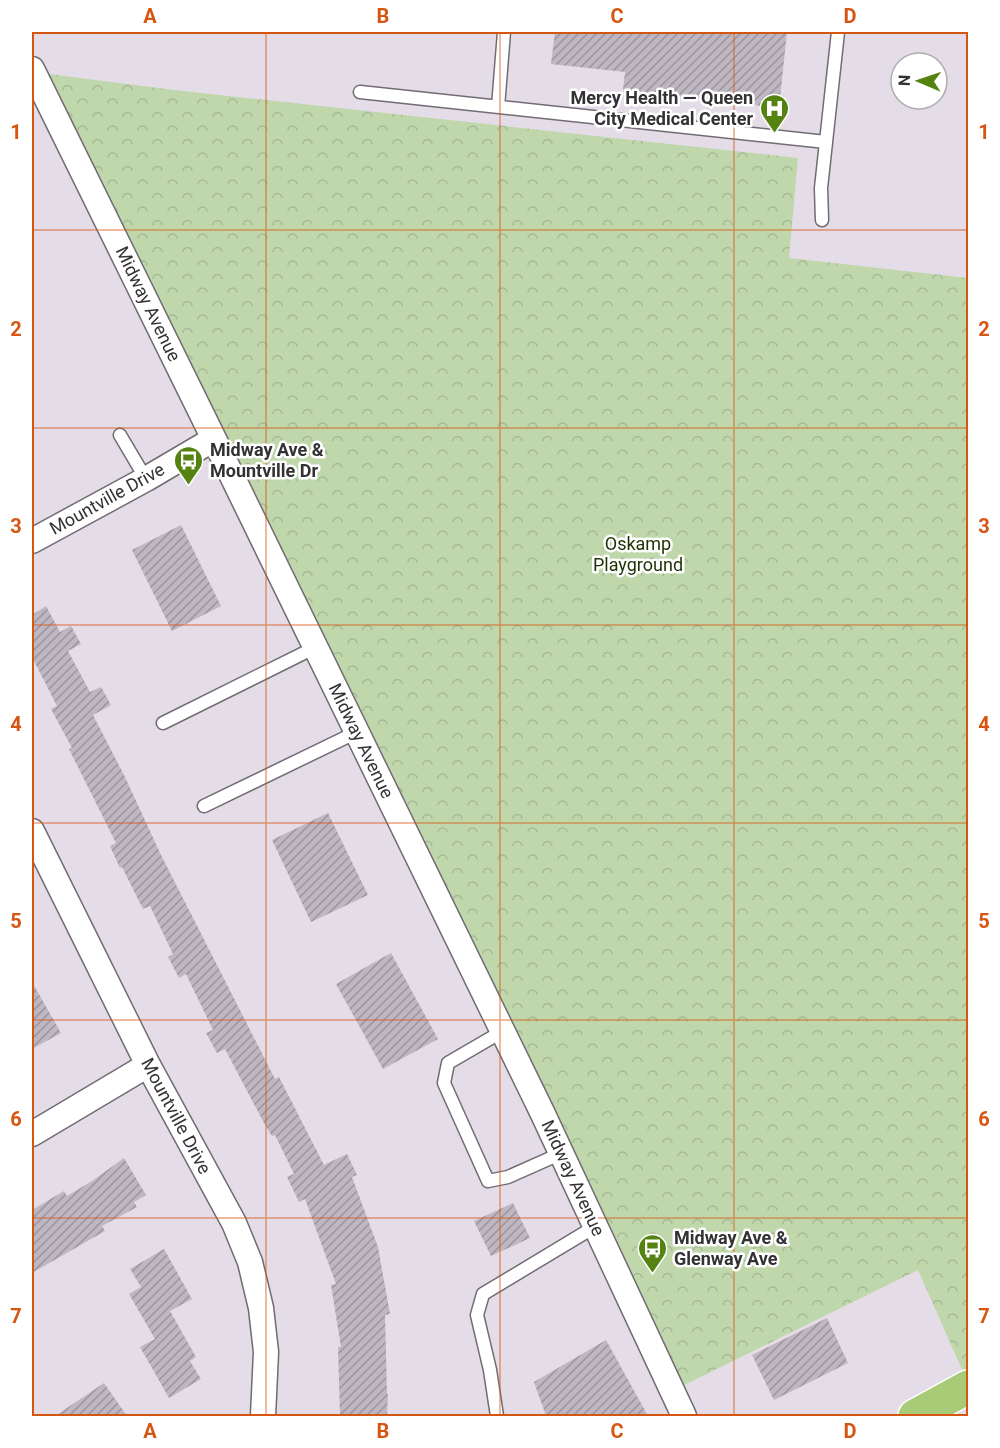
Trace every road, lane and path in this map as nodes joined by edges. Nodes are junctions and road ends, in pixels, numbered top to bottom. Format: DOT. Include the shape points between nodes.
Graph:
graph roads {
  1 [pos="504,32"];
  2 [pos="838,32"];
  3 [pos="32,69"];
  4 [pos="360,92"];
  5 [pos="498,107"];
  6 [pos="826,142"];
  7 [pos="822,220"];
  8 [pos="120,435"];
  9 [pos="214,439"];
  10 [pos="146,479"];
  11 [pos="32,541"];
  12 [pos="315,647"];
  13 [pos="163,723"];
  14 [pos="357,732"];
  15 [pos="204,806"];
  16 [pos="32,831"];
  17 [pos="503,1031"];
  18 [pos="148,1065"];
  19 [pos="32,1134"];
  20 [pos="562,1153"];
  21 [pos="596,1226"];
  22 [pos="969,1387"];
  23 [pos="931,1413"];
  24 [pos="263,1416"];
  25 [pos="497,1416"];
  26 [pos="684,1416"];
  1 -- 5 [label="lane"];
  2 -- 6 [label="lane"];
  3 -- 9 [label="street, Midway Avenue"];
  4 -- 5 [label="lane"];
  5 -- 6 [label="lane"];
  6 -- 7 [label="lane"];
  8 -- 10 [label="lane"];
  9 -- 10 [label="street, Mountville Drive"];
  9 -- 12 [label="street, Midway Avenue"];
  10 -- 11 [label="street, Mountville Drive"];
  12 -- 13 [label="lane"];
  12 -- 14 [label="street, Midway Avenue"];
  14 -- 15 [label="lane"];
  14 -- 17 [label="street, Midway Avenue"];
  16 -- 18 [label="street, Mountville Drive"];
  17 -- 20 [label="street, Midway Avenue"];
  17 -- 20 [label="lane" via="448,1063 444,1083 488,1180 508,1177"];
  18 -- 19 [label="street"];
  18 -- 24 [label="street, Mountville Drive" via="234,1223 250,1262 266,1352"];
  20 -- 21 [label="street, Midway Avenue"];
  21 -- 25 [label="lane" via="483,1294 477,1315"];
  21 -- 26 [label="street, Midway Avenue"];
  22 -- 23 [label="main road"];
}
